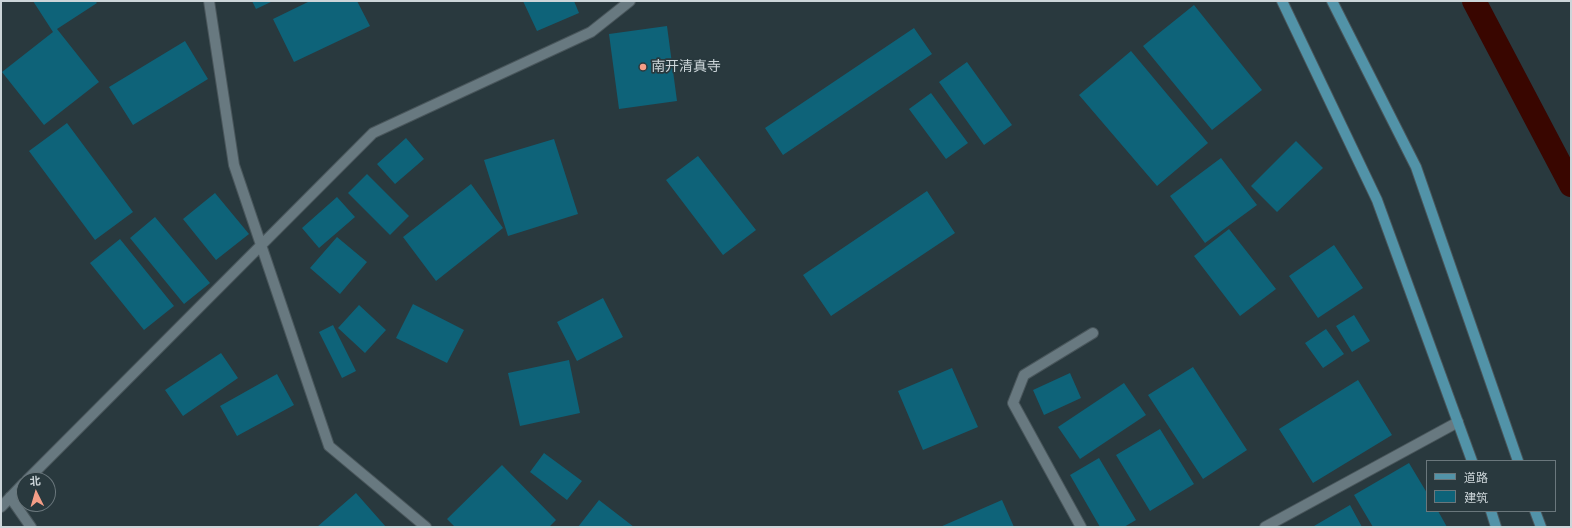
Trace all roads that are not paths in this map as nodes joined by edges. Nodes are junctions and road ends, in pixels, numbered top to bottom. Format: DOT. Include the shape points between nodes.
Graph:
graph roads {
  1 [pos="209,1"];
  2 [pos="630,1"];
  3 [pos="1282,1"];
  4 [pos="1332,1"];
  5 [pos="262,245"];
  6 [pos="1093,333"];
  7 [pos="1458,422"];
  8 [pos="1472,460"];
  9 [pos="1518,460"];
  10 [pos="35,472"];
  11 [pos="16,491"];
  12 [pos="10,497"];
  13 [pos="1,507"];
  14 [pos="1491,512"];
  15 [pos="1535,512"];
  16 [pos="31,527"];
  17 [pos="426,527"];
  18 [pos="1081,527"];
  19 [pos="1265,527"];
  20 [pos="1496,527"];
  21 [pos="1541,527"];
  1 -- 5 [label="street" via="234,165"];
  2 -- 5 [label="street" via="591,32 373,133"];
  3 -- 7 [label="main road" via="1377,200"];
  4 -- 9 [label="main road" via="1416,167"];
  5 -- 10 [label="street"];
  5 -- 17 [label="street" via="329,446"];
  6 -- 18 [label="street" via="1024,375 1013,402"];
  7 -- 8 [label="main road"];
  7 -- 19 [label="street"];
  11 -- 12 [label="street"];
  12 -- 13 [label="street"];
  12 -- 16 [label="street"];
  14 -- 20 [label="main road"];
  15 -- 21 [label="main road"];
}
